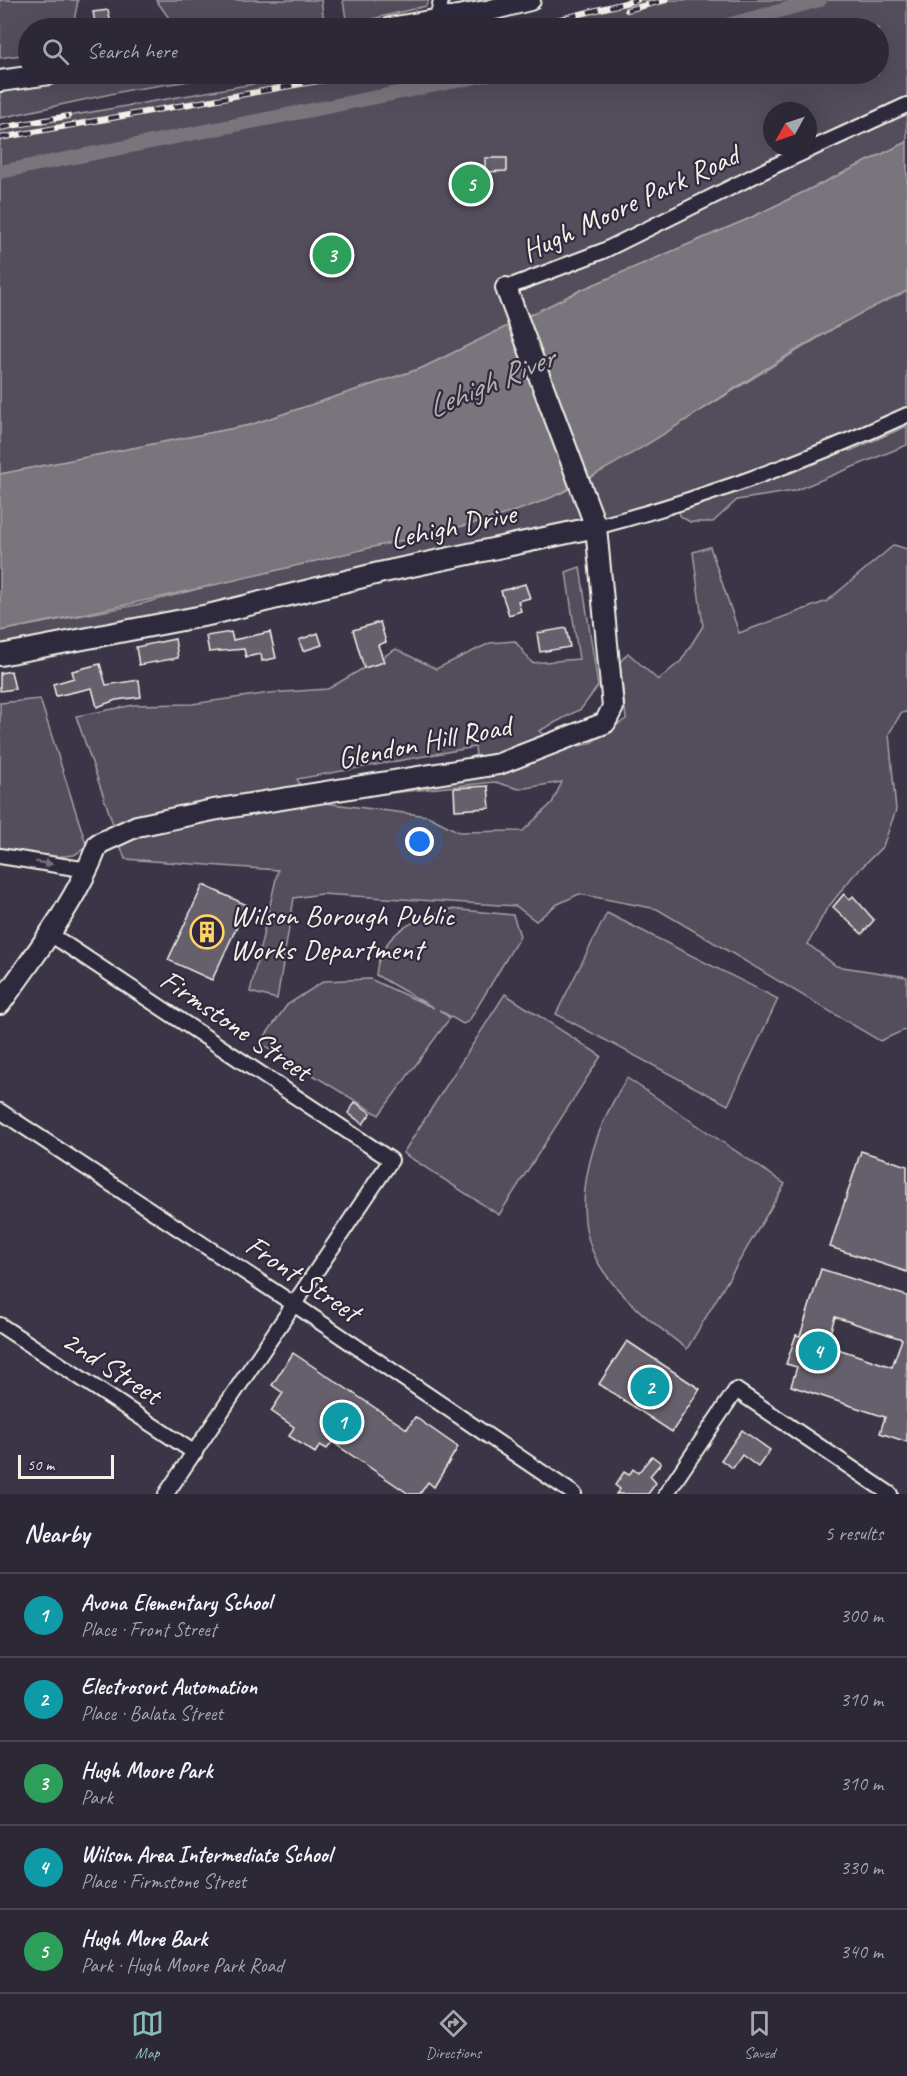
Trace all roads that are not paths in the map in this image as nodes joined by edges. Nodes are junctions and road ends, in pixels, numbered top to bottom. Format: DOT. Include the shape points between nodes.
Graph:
graph roads {
  1 [pos="441,0"];
  2 [pos="530,0"];
  3 [pos="438,18"];
  4 [pos="450,18"];
  5 [pos="18,78"];
  6 [pos="0,81"];
  7 [pos="907,105"];
  8 [pos="506,288"];
  9 [pos="907,415"];
  10 [pos="596,527"];
  11 [pos="0,655"];
  12 [pos="0,856"];
  13 [pos="88,870"];
  14 [pos="51,934"];
  15 [pos="0,1004"];
  16 [pos="0,1111"];
  17 [pos="296,1305"];
  18 [pos="0,1325"];
  19 [pos="195,1454"];
  20 [pos="166,1494"];
  21 [pos="574,1494"];
  22 [pos="666,1494"];
  23 [pos="890,1494"];
  1 -- 3 [label="street"];
  2 -- 4 [label="street"];
  5 -- 6 [label="street"];
  7 -- 8 [label="street, Hugh Moore Park Road" via="603,251"];
  8 -- 10 [label="street, Glendon Hill Road"];
  9 -- 10 [label="street, Lehigh Drive" via="832,449 753,478"];
  10 -- 11 [label="street, Lehigh Drive" via="379,573 208,615"];
  10 -- 13 [label="street, Glendon Hill Road" via="613,707 605,723 499,764 137,826 98,844"];
  12 -- 13 [label="street, one-way"];
  13 -- 14 [label="street, Glendon Hill Road"];
  14 -- 15 [label="street, Glendon Hill Road"];
  14 -- 17 [label="street, Firmstone Street" via="391,1160"];
  16 -- 17 [label="street, Front Street"];
  17 -- 19 [label="street"];
  17 -- 21 [label="street, Front Street"];
  18 -- 19 [label="street, 2nd Street"];
  19 -- 20 [label="street"];
  22 -- 23 [label="street" via="736,1390"];
}
